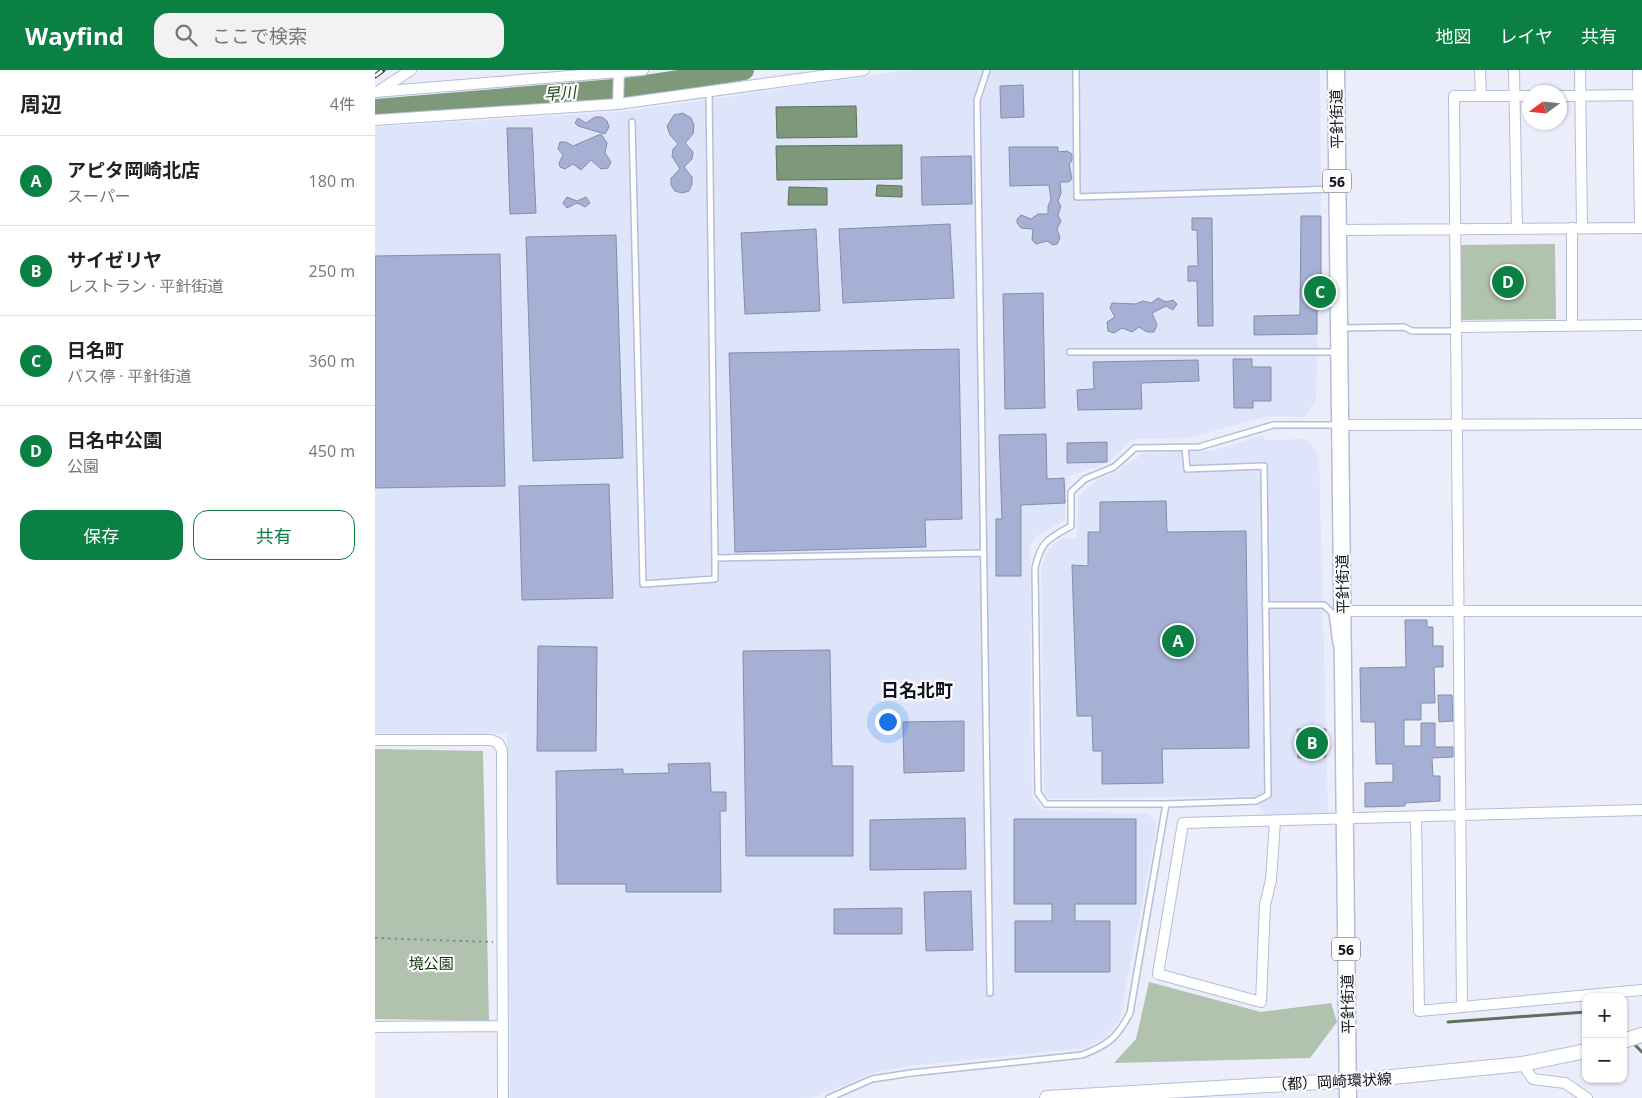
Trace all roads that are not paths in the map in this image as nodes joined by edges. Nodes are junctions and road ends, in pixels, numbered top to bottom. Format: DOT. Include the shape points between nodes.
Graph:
graph roads {
  1 [pos="411,70"];
  2 [pos="643,70"];
  3 [pos="864,70"];
  4 [pos="987,70"];
  5 [pos="1076,70"];
  6 [pos="1336,70"];
  7 [pos="1480,70"];
  8 [pos="1514,70"];
  9 [pos="1580,70"];
  10 [pos="1638,70"];
  11 [pos="619,71"];
  12 [pos="376,92"];
  13 [pos="709,93"];
  14 [pos="1640,95"];
  15 [pos="1481,96"];
  16 [pos="1515,96"];
  17 [pos="1522,96"];
  18 [pos="1567,96"];
  19 [pos="1580,96"];
  20 [pos="618,104"];
  21 [pos="375,120"];
  22 [pos="632,122"];
  23 [pos="1337,189"];
  24 [pos="1577,228"];
  25 [pos="1641,228"];
  26 [pos="1455,229"];
  27 [pos="1517,229"];
  28 [pos="1338,230"];
  29 [pos="1572,325"];
  30 [pos="1642,325"];
  31 [pos="1339,328"];
  32 [pos="1456,329"];
  33 [pos="1070,352"];
  34 [pos="1339,352"];
  35 [pos="1457,424"];
  36 [pos="1642,424"];
  37 [pos="1340,425"];
  38 [pos="1185,447"];
  39 [pos="984,553"];
  40 [pos="715,558"];
  41 [pos="1265,605"];
  42 [pos="1342,611"];
  43 [pos="1459,611"];
  44 [pos="1642,611"];
  45 [pos="1343,664"];
  46 [pos="375,740"];
  47 [pos="1166,804"];
  48 [pos="1642,810"];
  49 [pos="1461,816"];
  50 [pos="1416,817"];
  51 [pos="1345,818"];
  52 [pos="1275,821"];
  53 [pos="1642,990"];
  54 [pos="990,993"];
  55 [pos="1462,1007"];
  56 [pos="503,1026"];
  57 [pos="375,1027"];
  58 [pos="1642,1035"];
  59 [pos="1627,1040"];
  60 [pos="1582,1052"];
  61 [pos="1522,1064"];
  62 [pos="1348,1080"];
  63 [pos="1241,1092"];
  64 [pos="503,1098"];
  65 [pos="829,1098"];
  66 [pos="1047,1098"];
  67 [pos="1348,1098"];
  68 [pos="1587,1098"];
  1 -- 12 [label="street"];
  2 -- 11 [label="street"];
  3 -- 13 [label="street"];
  4 -- 39 [label="lane" via="977,100"];
  5 -- 23 [label="lane" via="1077,197"];
  6 -- 23 [label="main road, 平針街道 / 56"];
  7 -- 15 [label="street"];
  8 -- 16 [label="street"];
  9 -- 19 [label="street"];
  10 -- 14 [label="street"];
  11 -- 12 [label="street"];
  11 -- 20 [label="street"];
  13 -- 20 [label="street"];
  13 -- 40 [label="lane"];
  14 -- 19 [label="street"];
  14 -- 25 [label="street"];
  15 -- 16 [label="street"];
  15 -- 26 [label="street" via="1454,96"];
  16 -- 17 [label="street"];
  16 -- 27 [label="street"];
  18 -- 19 [label="street"];
  19 -- 24 [label="street"];
  20 -- 21 [label="street"];
  22 -- 40 [label="lane" via="643,584 715,579"];
  23 -- 28 [label="main road, 平針街道 / 56"];
  24 -- 25 [label="street"];
  24 -- 27 [label="street"];
  24 -- 29 [label="street"];
  26 -- 27 [label="street"];
  26 -- 28 [label="street"];
  26 -- 32 [label="street"];
  28 -- 31 [label="main road, 平針街道 / 56"];
  29 -- 30 [label="street"];
  29 -- 32 [label="street"];
  31 -- 32 [label="lane"];
  31 -- 34 [label="main road, 平針街道 / 56"];
  32 -- 35 [label="street"];
  33 -- 34 [label="lane"];
  34 -- 37 [label="main road, 平針街道 / 56"];
  35 -- 36 [label="street"];
  35 -- 37 [label="street"];
  35 -- 43 [label="street"];
  37 -- 38 [label="lane" via="1273,425 1199,447"];
  37 -- 42 [label="main road, 平針街道 / 56"];
  38 -- 41 [label="lane" via="1187,469 1265,466"];
  38 -- 47 [label="lane" via="1135,448 1114,467 1085,479 1071,492 1071,526 1047,540 1039,549 1035,568 1039,793 1046,804"];
  39 -- 40 [label="lane"];
  39 -- 54 [label="lane"];
  41 -- 45 [label="lane" via="1324,605 1333,613 1335,642"];
  41 -- 47 [label="lane" via="1268,795 1256,802"];
  42 -- 43 [label="street"];
  42 -- 45 [label="main road, 平針街道 / 56"];
  43 -- 44 [label="street"];
  43 -- 49 [label="street"];
  45 -- 51 [label="main road, 平針街道 / 56"];
  46 -- 56 [label="street" via="491,740 498,743 501,750"];
  47 -- 65 [label="lane" via="1130,1013 1119,1034 1102,1048 1081,1055 872,1079"];
  48 -- 49 [label="street"];
  49 -- 50 [label="street"];
  49 -- 55 [label="street"];
  50 -- 51 [label="street"];
  50 -- 55 [label="street" via="1419,1012"];
  51 -- 52 [label="street"];
  51 -- 62 [label="main road, 平針街道 / 56"];
  52 -- 52 [label="street" via="1183,823 1158,974 1261,1002 1265,905 1271,880"];
  53 -- 55 [label="street"];
  56 -- 57 [label="street"];
  56 -- 64 [label="street"];
  58 -- 59 [label="street"];
  60 -- 61 [label="street, （都）岡崎環状線"];
  61 -- 62 [label="street, （都）岡崎環状線"];
  61 -- 68 [label="street" via="1533,1080 1565,1083"];
  62 -- 63 [label="street, （都）岡崎環状線"];
  62 -- 67 [label="main road, 平針街道 / 56"];
  63 -- 66 [label="street, （都）岡崎環状線"];
}
